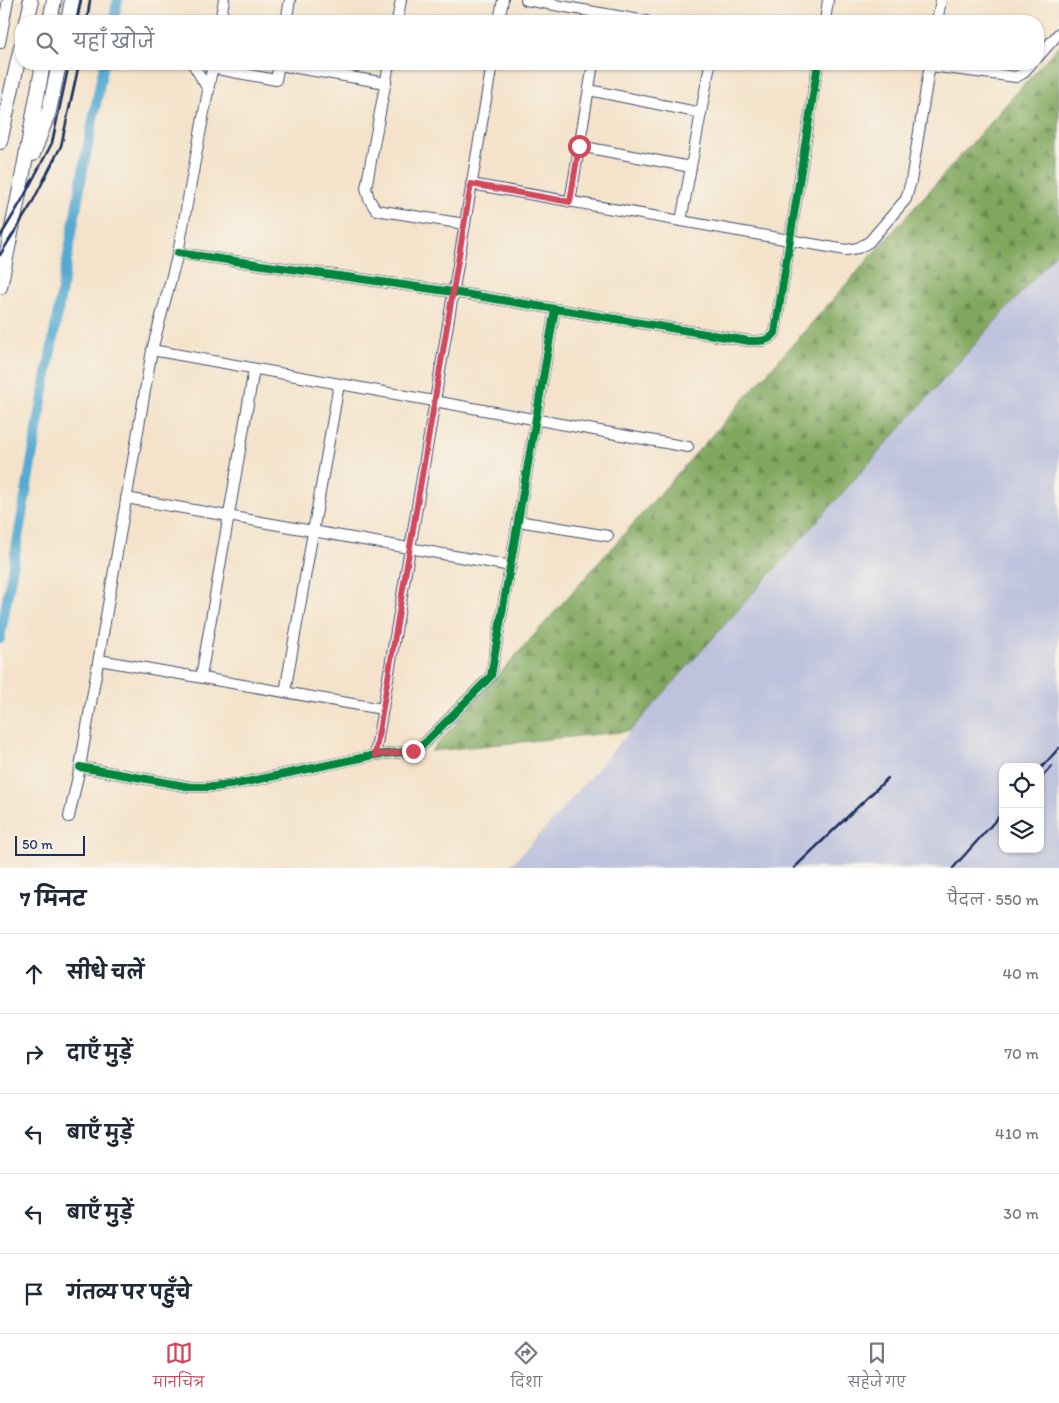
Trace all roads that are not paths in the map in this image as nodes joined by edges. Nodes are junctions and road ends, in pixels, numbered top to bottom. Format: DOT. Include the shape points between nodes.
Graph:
graph roads {
  1 [pos="8,0"];
  2 [pos="54,0"];
  3 [pos="72,0"];
  4 [pos="224,0"];
  5 [pos="290,0"];
  6 [pos="401,0"];
  7 [pos="503,0"];
  8 [pos="526,0"];
  9 [pos="828,0"];
  10 [pos="941,0"];
  11 [pos="31,1"];
  12 [pos="28,15"];
  13 [pos="51,15"];
  14 [pos="72,15"];
  15 [pos="221,15"];
  16 [pos="287,15"];
  17 [pos="398,15"];
  18 [pos="500,15"];
  19 [pos="592,15"];
  20 [pos="826,15"];
  21 [pos="938,15"];
  22 [pos="1059,33"];
  23 [pos="0,43"];
  24 [pos="1044,50"];
  25 [pos="16,70"];
  26 [pos="42,70"];
  27 [pos="58,70"];
  28 [pos="197,70"];
  29 [pos="212,70"];
  30 [pos="231,70"];
  31 [pos="278,70"];
  32 [pos="313,70"];
  33 [pos="388,70"];
  34 [pos="491,70"];
  35 [pos="592,70"];
  36 [pos="709,70"];
  37 [pos="817,70"];
  38 [pos="929,70"];
  39 [pos="966,70"];
  40 [pos="1026,70"];
  41 [pos="386,83"];
  42 [pos="589,90"];
  43 [pos="209,91"];
  44 [pos="700,113"];
  45 [pos="0,142"];
  46 [pos="579,146"];
  47 [pos="691,167"];
  48 [pos="471,184"];
  49 [pos="19,194"];
  50 [pos="570,202"];
  51 [pos="681,220"];
  52 [pos="465,224"];
  53 [pos="790,239"];
  54 [pos="178,253"];
  55 [pos="0,288"];
  56 [pos="453,292"];
  57 [pos="555,308"];
  58 [pos="152,350"];
  59 [pos="254,368"];
  60 [pos="339,384"];
  61 [pos="435,401"];
  62 [pos="536,420"];
  63 [pos="688,447"];
  64 [pos="126,498"];
  65 [pos="228,516"];
  66 [pos="518,520"];
  67 [pos="314,531"];
  68 [pos="608,536"];
  69 [pos="410,548"];
  70 [pos="511,566"];
  71 [pos="98,660"];
  72 [pos="200,678"];
  73 [pos="286,692"];
  74 [pos="382,709"];
  75 [pos="375,755"];
  76 [pos="80,767"];
  77 [pos="69,818"];
  1 -- 23 [label="street"];
  2 -- 13 [label="main road"];
  3 -- 14 [label="main road"];
  4 -- 15 [label="street"];
  5 -- 16 [label="street"];
  6 -- 17 [label="street"];
  7 -- 18 [label="street"];
  8 -- 19 [label="street"];
  9 -- 20 [label="street"];
  10 -- 21 [label="street"];
  11 -- 12 [label="main road"];
  22 -- 24 [label="street"];
  25 -- 45 [label="main road"];
  26 -- 49 [label="main road"];
  27 -- 49 [label="main road" via="49,111"];
  28 -- 43 [label="street"];
  29 -- 43 [label="street"];
  30 -- 31 [label="street" via="276,80"];
  32 -- 41 [label="street"];
  33 -- 41 [label="street"];
  34 -- 48 [label="street"];
  35 -- 42 [label="street"];
  36 -- 44 [label="street"];
  37 -- 53 [label="street"];
  38 -- 53 [label="street" via="906,199 869,242 858,248 846,250"];
  39 -- 40 [label="street" via="1016,77"];
  41 -- 52 [label="street" via="366,188 369,200 376,210"];
  42 -- 44 [label="street"];
  42 -- 46 [label="street"];
  43 -- 54 [label="street"];
  44 -- 47 [label="street"];
  46 -- 47 [label="street"];
  46 -- 50 [label="street"];
  47 -- 51 [label="street"];
  48 -- 50 [label="street"];
  48 -- 52 [label="street"];
  49 -- 55 [label="main road"];
  50 -- 51 [label="street"];
  51 -- 53 [label="street"];
  52 -- 56 [label="street"];
  53 -- 57 [label="street" via="775,332 767,340 749,341"];
  54 -- 56 [label="street"];
  54 -- 58 [label="street"];
  56 -- 57 [label="street"];
  56 -- 61 [label="street"];
  57 -- 62 [label="street"];
  58 -- 59 [label="street"];
  58 -- 64 [label="street"];
  59 -- 60 [label="street"];
  59 -- 65 [label="street"];
  60 -- 61 [label="street"];
  60 -- 67 [label="street"];
  61 -- 62 [label="street"];
  61 -- 69 [label="street"];
  62 -- 63 [label="street"];
  62 -- 66 [label="street"];
  64 -- 65 [label="street"];
  64 -- 71 [label="street"];
  65 -- 67 [label="street"];
  65 -- 72 [label="street"];
  66 -- 68 [label="street"];
  66 -- 70 [label="street"];
  67 -- 69 [label="street"];
  67 -- 73 [label="street"];
  69 -- 70 [label="street"];
  69 -- 74 [label="street"];
  70 -- 75 [label="street" via="491,676 420,748"];
  71 -- 72 [label="street"];
  71 -- 76 [label="street"];
  72 -- 73 [label="street"];
  73 -- 74 [label="street"];
  74 -- 75 [label="street"];
  75 -- 76 [label="street" via="214,787 191,787"];
  76 -- 77 [label="street"];
}
